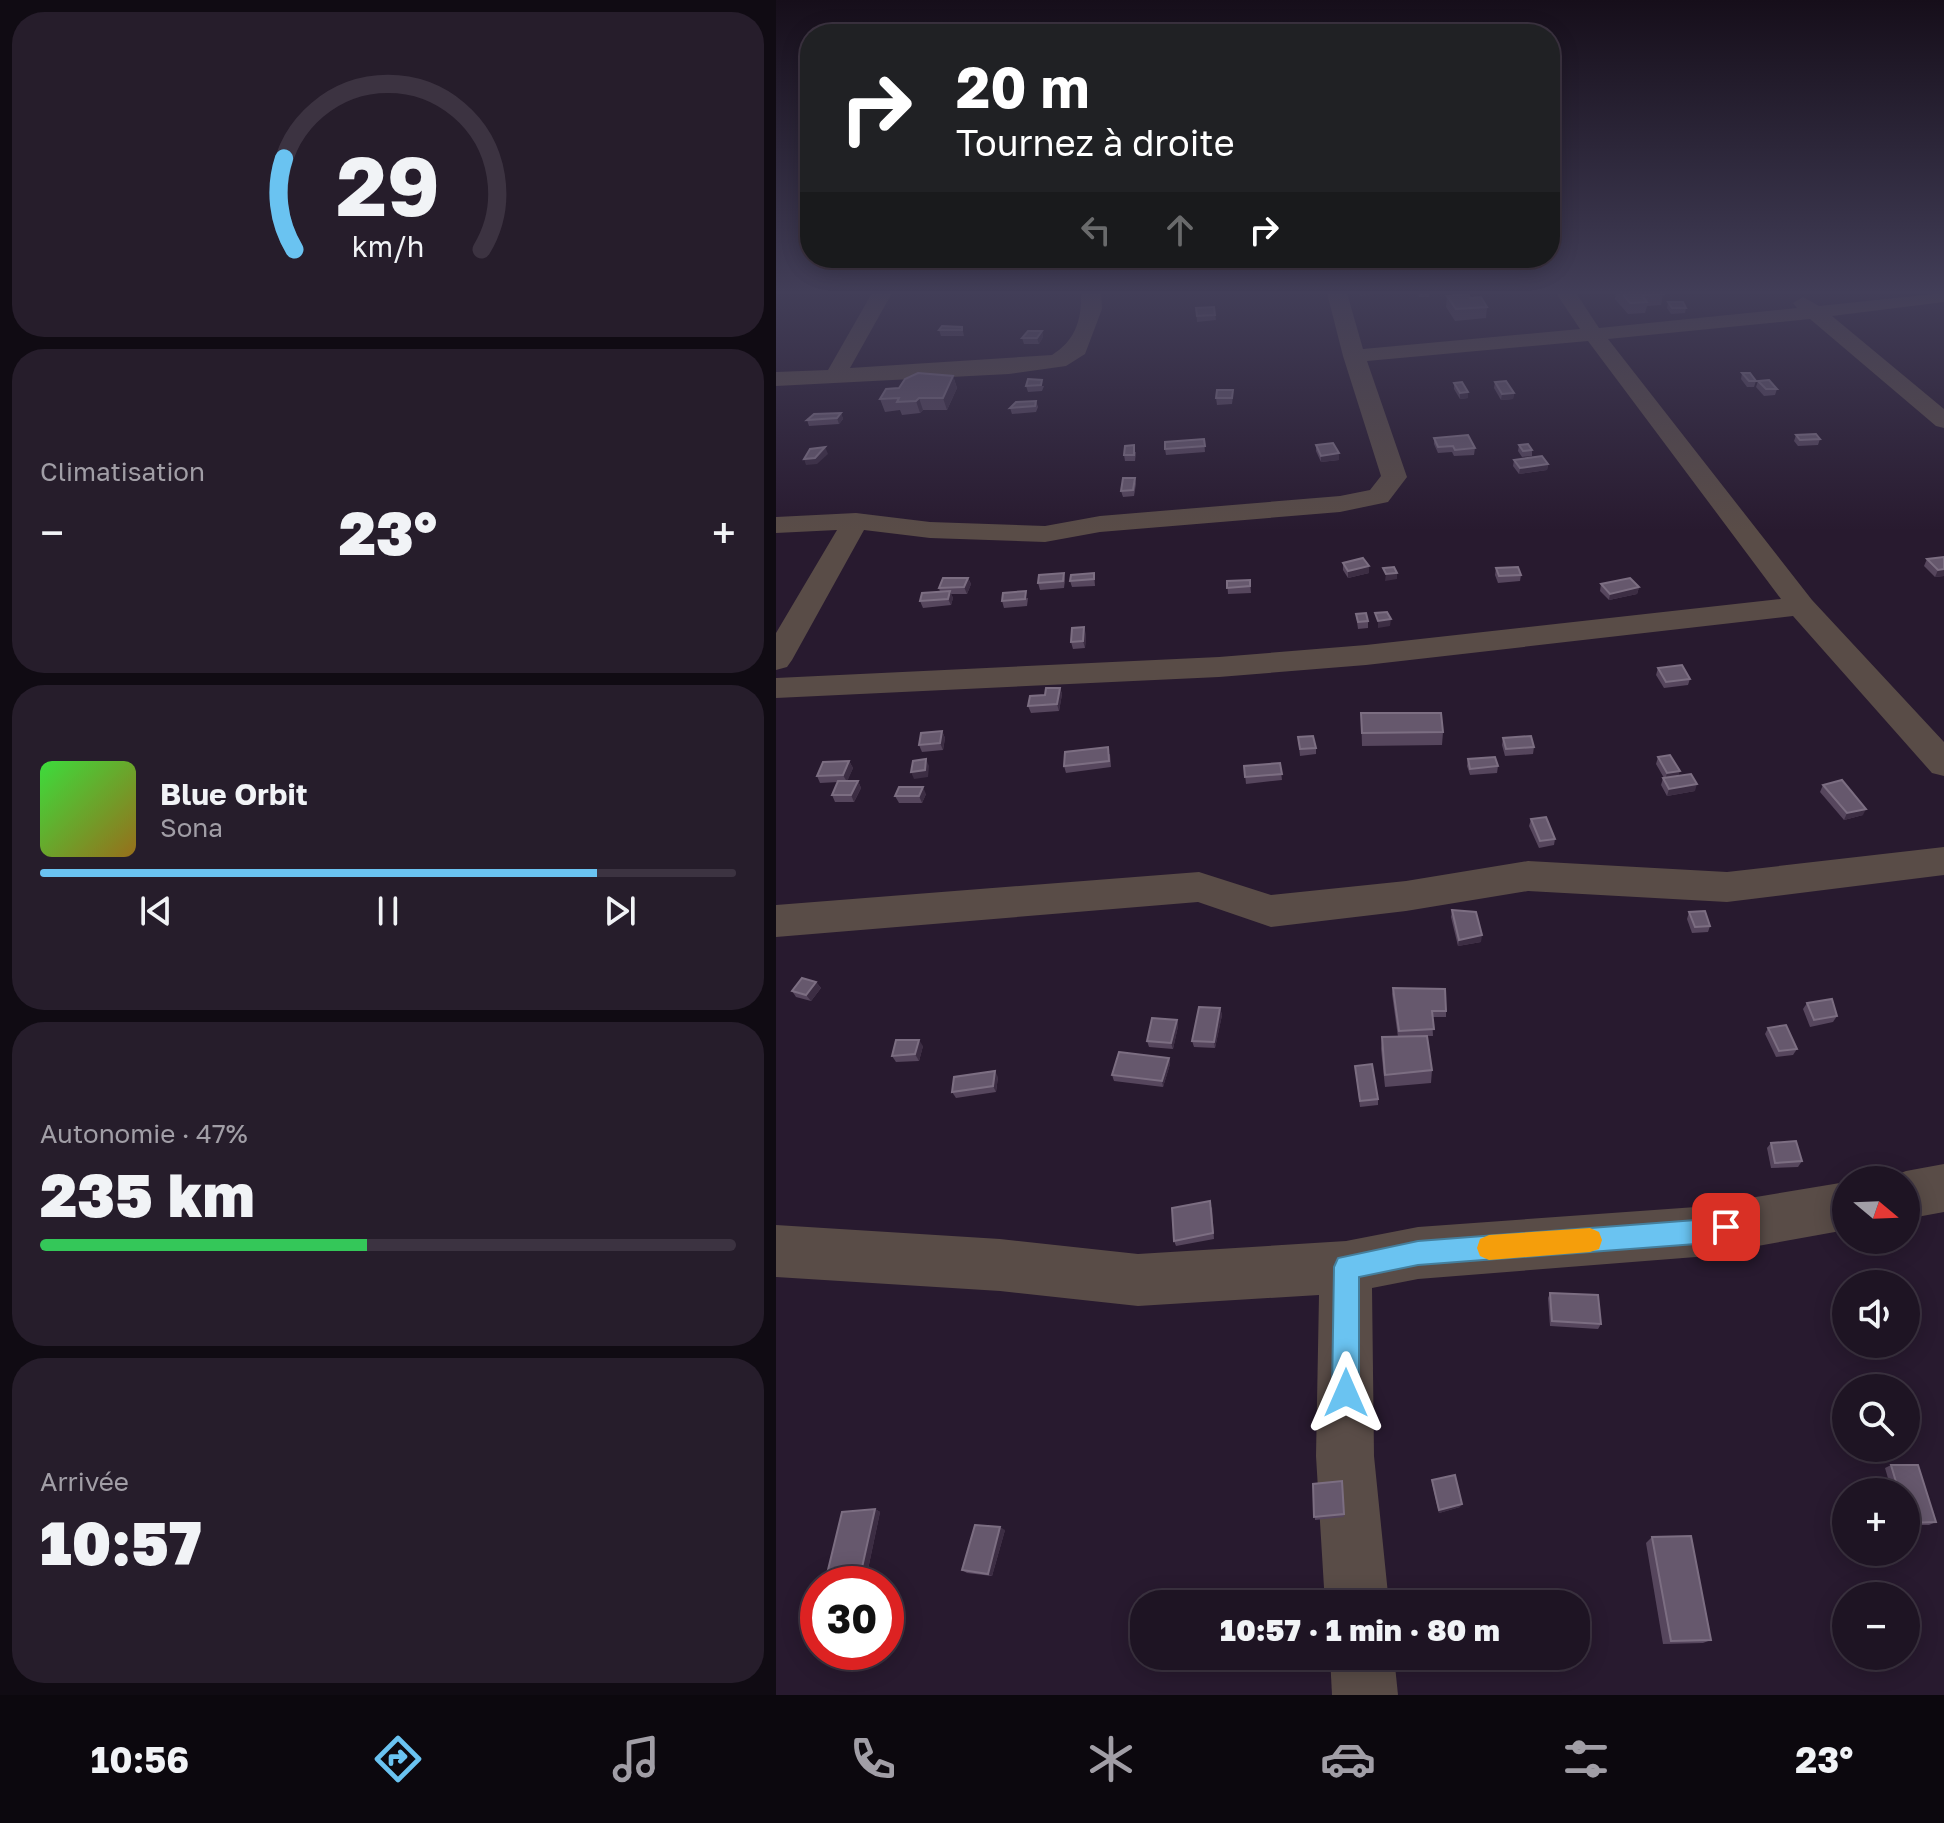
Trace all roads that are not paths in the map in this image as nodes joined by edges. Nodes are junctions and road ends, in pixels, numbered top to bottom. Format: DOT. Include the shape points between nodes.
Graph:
graph roads {
  1 [pos="837,372"];
  2 [pos="910,372"];
  3 [pos="1359,372"];
  4 [pos="1622,372"];
  5 [pos="1885,372"];
  6 [pos="835,376"];
  7 [pos="776,379"];
  8 [pos="1944,421"];
  9 [pos="856,521"];
  10 [pos="776,525"];
  11 [pos="1801,606"];
  12 [pos="776,660"];
  13 [pos="776,688"];
  14 [pos="1944,764"];
  15 [pos="1944,861"];
  16 [pos="776,921"];
  17 [pos="1944,1188"];
  18 [pos="1920,1192"];
  19 [pos="1832,1208"];
  20 [pos="776,1251"];
  21 [pos="1346,1267"];
  22 [pos="1356,1590"];
  23 [pos="1363,1670"];
  24 [pos="1365,1695"];
  1 -- 6 [label="street"];
  2 -- 6 [label="street"];
  3 -- 9 [label="street" via="1394,477 1379,496 1045,534"];
  4 -- 11 [label="street"];
  5 -- 8 [label="street"];
  6 -- 7 [label="street"];
  9 -- 10 [label="street"];
  9 -- 12 [label="street"];
  11 -- 13 [label="street" via="1336,658"];
  11 -- 14 [label="street"];
  15 -- 16 [label="street" via="1727,887 1528,876 1271,911 1199,887"];
  17 -- 18 [label="street"];
  19 -- 21 [label="street" via="1696,1232 1418,1253"];
  20 -- 21 [label="street" via="1138,1280"];
  21 -- 22 [label="street" via="1345,1456"];
  23 -- 24 [label="street"];
}
